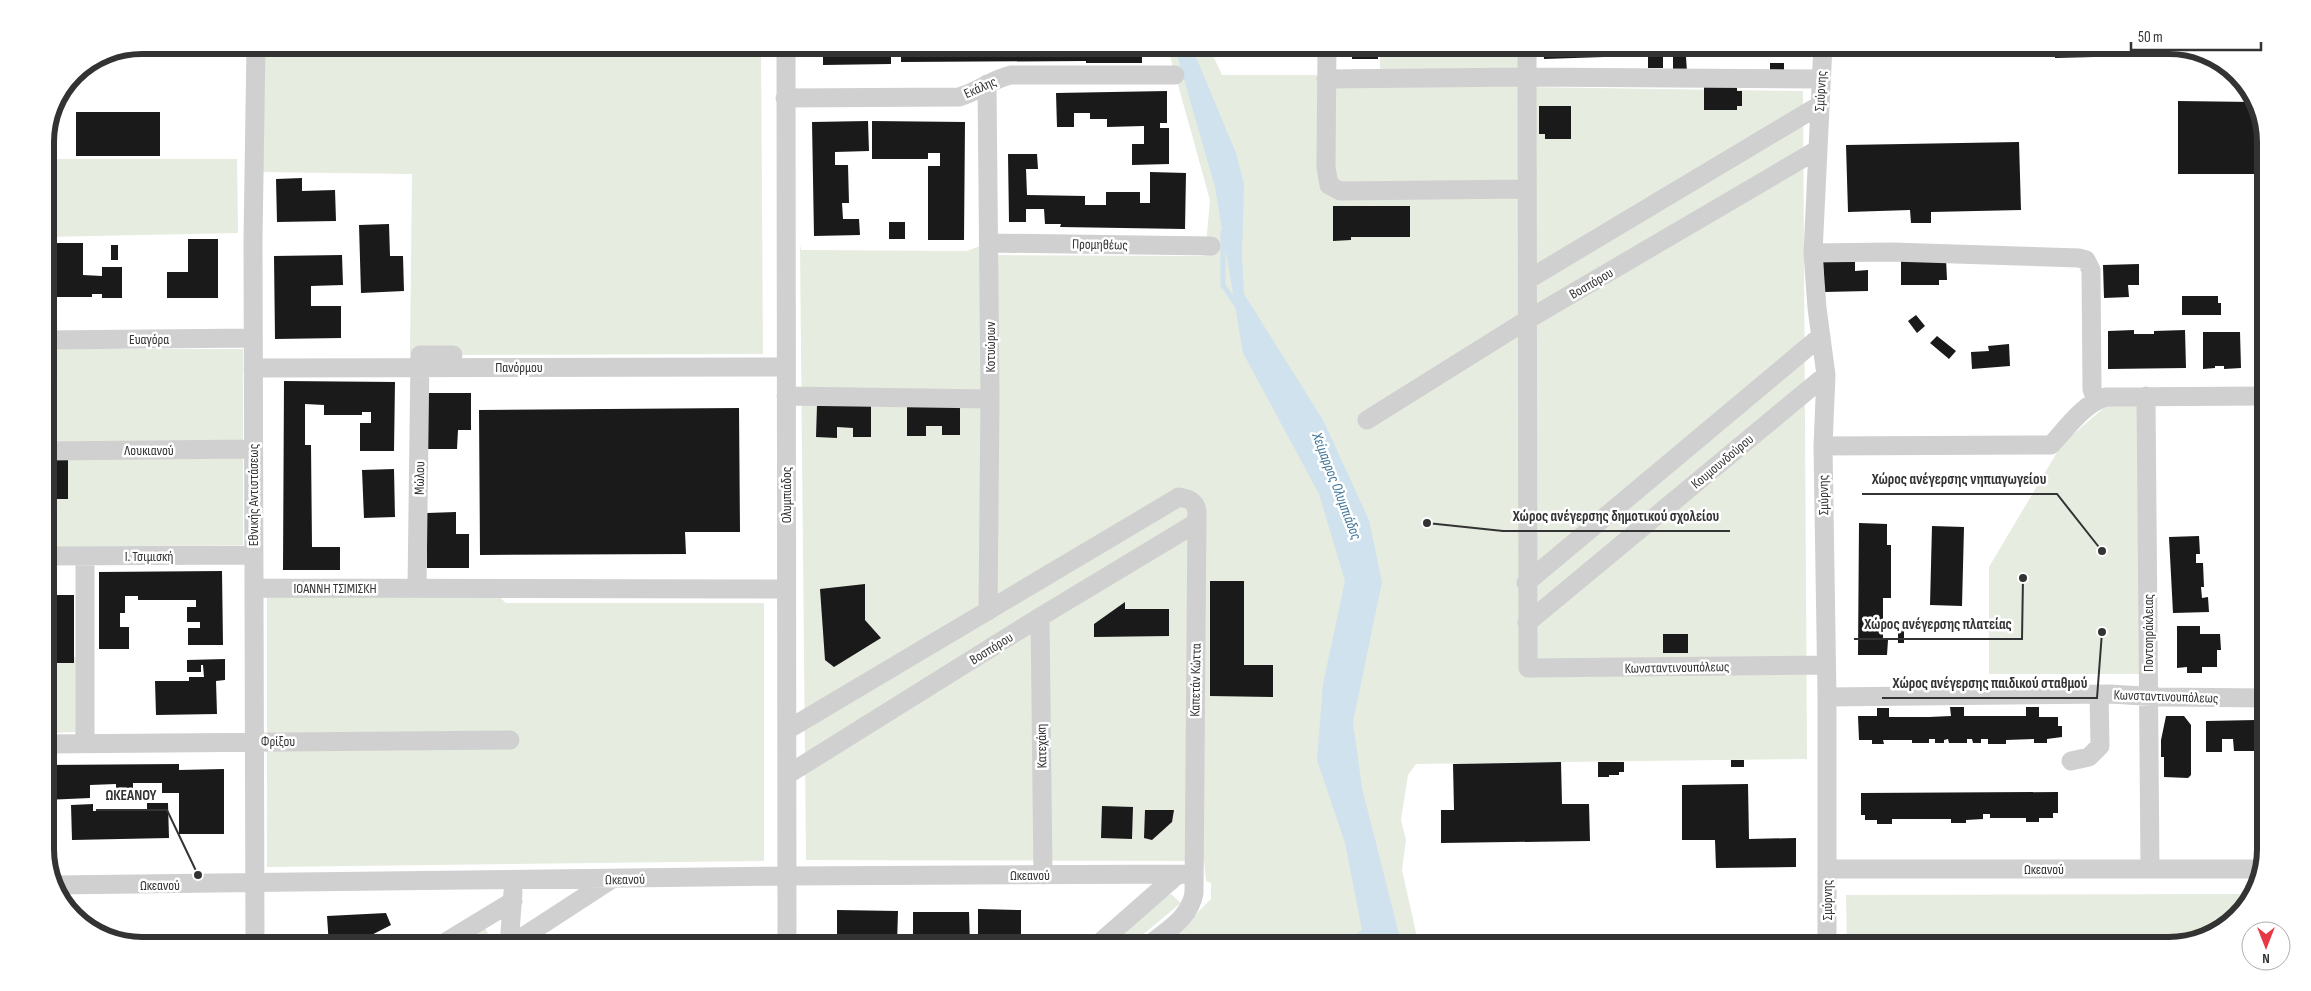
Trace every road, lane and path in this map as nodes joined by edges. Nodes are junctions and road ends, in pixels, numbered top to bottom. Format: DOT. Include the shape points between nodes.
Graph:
graph roads {
  1 [pos="256,54"];
  2 [pos="786,54"];
  3 [pos="1327,54"];
  4 [pos="1527,54"];
  5 [pos="1822,54"];
  6 [pos="1175,75"];
  7 [pos="1527,77"];
  8 [pos="1326,79"];
  9 [pos="1821,79"];
  10 [pos="987,84"];
  11 [pos="785,98"];
  12 [pos="1820,105"];
  13 [pos="1817,150"];
  14 [pos="1527,189"];
  15 [pos="989,243"];
  16 [pos="1211,246"];
  17 [pos="1813,253"];
  18 [pos="1529,279"];
  19 [pos="1527,320"];
  20 [pos="1821,336"];
  21 [pos="253,338"];
  22 [pos="54,340"];
  23 [pos="786,367"];
  24 [pos="253,368"];
  25 [pos="420,368"];
  26 [pos="1826,375"];
  27 [pos="786,396"];
  28 [pos="2146,396"];
  29 [pos="2257,396"];
  30 [pos="990,399"];
  31 [pos="2096,401"];
  32 [pos="1367,420"];
  33 [pos="1823,446"];
  34 [pos="253,449"];
  35 [pos="54,451"];
  36 [pos="1196,523"];
  37 [pos="254,555"];
  38 [pos="54,556"];
  39 [pos="85,556"];
  40 [pos="1526,583"];
  41 [pos="254,588"];
  42 [pos="417,588"];
  43 [pos="786,589"];
  44 [pos="988,611"];
  45 [pos="1040,617"];
  46 [pos="1527,623"];
  47 [pos="1826,666"];
  48 [pos="2100,694"];
  49 [pos="1827,697"];
  50 [pos="2148,697"];
  51 [pos="2257,698"];
  52 [pos="787,730"];
  53 [pos="510,740"];
  54 [pos="255,741"];
  55 [pos="54,744"];
  56 [pos="85,744"];
  57 [pos="2071,761"];
  58 [pos="787,775"];
  59 [pos="2150,868"];
  60 [pos="2255,868"];
  61 [pos="1827,869"];
  62 [pos="1186,874"];
  63 [pos="1043,875"];
  64 [pos="787,876"];
  65 [pos="612,879"];
  66 [pos="513,881"];
  67 [pos="255,884"];
  68 [pos="62,885"];
  69 [pos="513,901"];
  70 [pos="255,937"];
  71 [pos="454,937"];
  72 [pos="510,937"];
  73 [pos="523,937"];
  74 [pos="787,937"];
  75 [pos="1107,937"];
  76 [pos="1158,937"];
  77 [pos="1827,937"];
  1 -- 21 [label="street, Εθνικής Αντιστάσεως"];
  2 -- 11 [label="street, Ολυμπιάδος"];
  3 -- 8 [label="street"];
  4 -- 7 [label="street"];
  5 -- 9 [label="street, Σμύρνης"];
  6 -- 10 [label="street, Εκάλης" via="1011,75"];
  7 -- 8 [label="street"];
  7 -- 9 [label="street"];
  7 -- 14 [label="street"];
  8 -- 14 [label="street" via="1326,167 1329,185 1334,188"];
  9 -- 12 [label="street, Σμύρνης"];
  10 -- 11 [label="street, Εκάλης" via="960,96"];
  10 -- 15 [label="street, Κοτυώρων"];
  11 -- 23 [label="street, Ολυμπιάδος"];
  12 -- 13 [label="street, Σμύρνης"];
  12 -- 18 [label="street"];
  13 -- 17 [label="street, Σμύρνης"];
  13 -- 19 [label="street, Βοσπόρου"];
  14 -- 18 [label="street"];
  15 -- 16 [label="street, Προμηθέως"];
  15 -- 30 [label="street, Κοτυώρων"];
  17 -- 20 [label="street, Σμύρνης"];
  17 -- 31 [label="street" via="1892,252 2086,260 2091,270 2092,389"];
  18 -- 19 [label="street"];
  19 -- 32 [label="street, Βοσπόρου"];
  19 -- 40 [label="street"];
  20 -- 26 [label="street, Σμύρνης"];
  20 -- 40 [label="street"];
  21 -- 22 [label="street, Ευαγόρα"];
  21 -- 24 [label="street, Εθνικής Αντιστάσεως"];
  23 -- 25 [label="street, Πανόρμου"];
  23 -- 27 [label="street, Ολυμπιάδος"];
  24 -- 25 [label="street, Πανόρμου"];
  24 -- 34 [label="street, Εθνικής Αντιστάσεως"];
  25 -- 42 [label="street, Μώλου"];
  26 -- 33 [label="street, Σμύρνης"];
  26 -- 46 [label="street, Κουμουνδούρου"];
  27 -- 30 [label="street"];
  27 -- 43 [label="street, Ολυμπιάδος"];
  28 -- 29 [label="street"];
  28 -- 31 [label="street" via="2109,396"];
  28 -- 50 [label="street, Ποντοηράκλειας"];
  30 -- 44 [label="street, Κοτυώρων"];
  31 -- 33 [label="street" via="2051,445"];
  33 -- 47 [label="street, Σμύρνης"];
  34 -- 35 [label="street, Λουκιανού"];
  34 -- 37 [label="street, Εθνικής Αντιστάσεως"];
  36 -- 44 [label="street, Καπετάν Κώττα" via="1198,511 1195,504 1179,497"];
  36 -- 45 [label="street, Βοσπόρου"];
  36 -- 62 [label="street, Καπετάν Κώττα"];
  37 -- 39 [label="street, Ι. Τσιμισκή"];
  37 -- 41 [label="street, Εθνικής Αντιστάσεως"];
  38 -- 39 [label="street, Ι. Τσιμισκή"];
  39 -- 56 [label="street"];
  40 -- 46 [label="street"];
  41 -- 42 [label="street, ΙΟΑΝΝΗ ΤΣΙΜΙΣΚΗ"];
  41 -- 54 [label="street, Εθνικής Αντιστάσεως"];
  42 -- 43 [label="street, ΙΟΑΝΝΗ ΤΣΙΜΙΣΚΗ"];
  43 -- 52 [label="street, Ολυμπιάδος"];
  44 -- 52 [label="street"];
  45 -- 58 [label="street, Βοσπόρου"];
  45 -- 63 [label="street, Κατεχάκη"];
  46 -- 47 [label="street, Κωνσταντινουπόλεως" via="1528,668"];
  47 -- 49 [label="street, Σμύρνης"];
  48 -- 49 [label="street, Κωνσταντινουπόλεως"];
  48 -- 50 [label="street, Κωνσταντινουπόλεως"];
  48 -- 57 [label="street" via="2100,746 2089,758"];
  49 -- 61 [label="street, Σμύρνης"];
  50 -- 51 [label="street, Κωνσταντινουπόλεως"];
  50 -- 59 [label="street, Ποντοηράκλειας"];
  52 -- 58 [label="street, Ολυμπιάδος"];
  53 -- 54 [label="street, Φρίξου"];
  54 -- 56 [label="street, Φρίξου"];
  54 -- 67 [label="street, Εθνικής Αντιστάσεως"];
  55 -- 56 [label="street, Φρίξου"];
  58 -- 64 [label="street, Ολυμπιάδος"];
  59 -- 60 [label="street, Ωκεανού"];
  59 -- 61 [label="street, Ωκεανού"];
  61 -- 77 [label="street, Σμύρνης"];
  62 -- 63 [label="street, Ωκεανού"];
  62 -- 75 [label="street"];
  62 -- 76 [label="street" via="1194,893 1188,910"];
  63 -- 64 [label="street, Ωκεανού"];
  64 -- 65 [label="street, Ωκεανού"];
  64 -- 74 [label="street, Ολυμπιάδος"];
  65 -- 66 [label="street, Ωκεανού"];
  65 -- 73 [label="street"];
  66 -- 67 [label="street, Ωκεανού"];
  66 -- 69 [label="street"];
  67 -- 68 [label="street, Ωκεανού"];
  67 -- 70 [label="street, Εθνικής Αντιστάσεως"];
  69 -- 71 [label="street"];
  69 -- 72 [label="street"];
}
